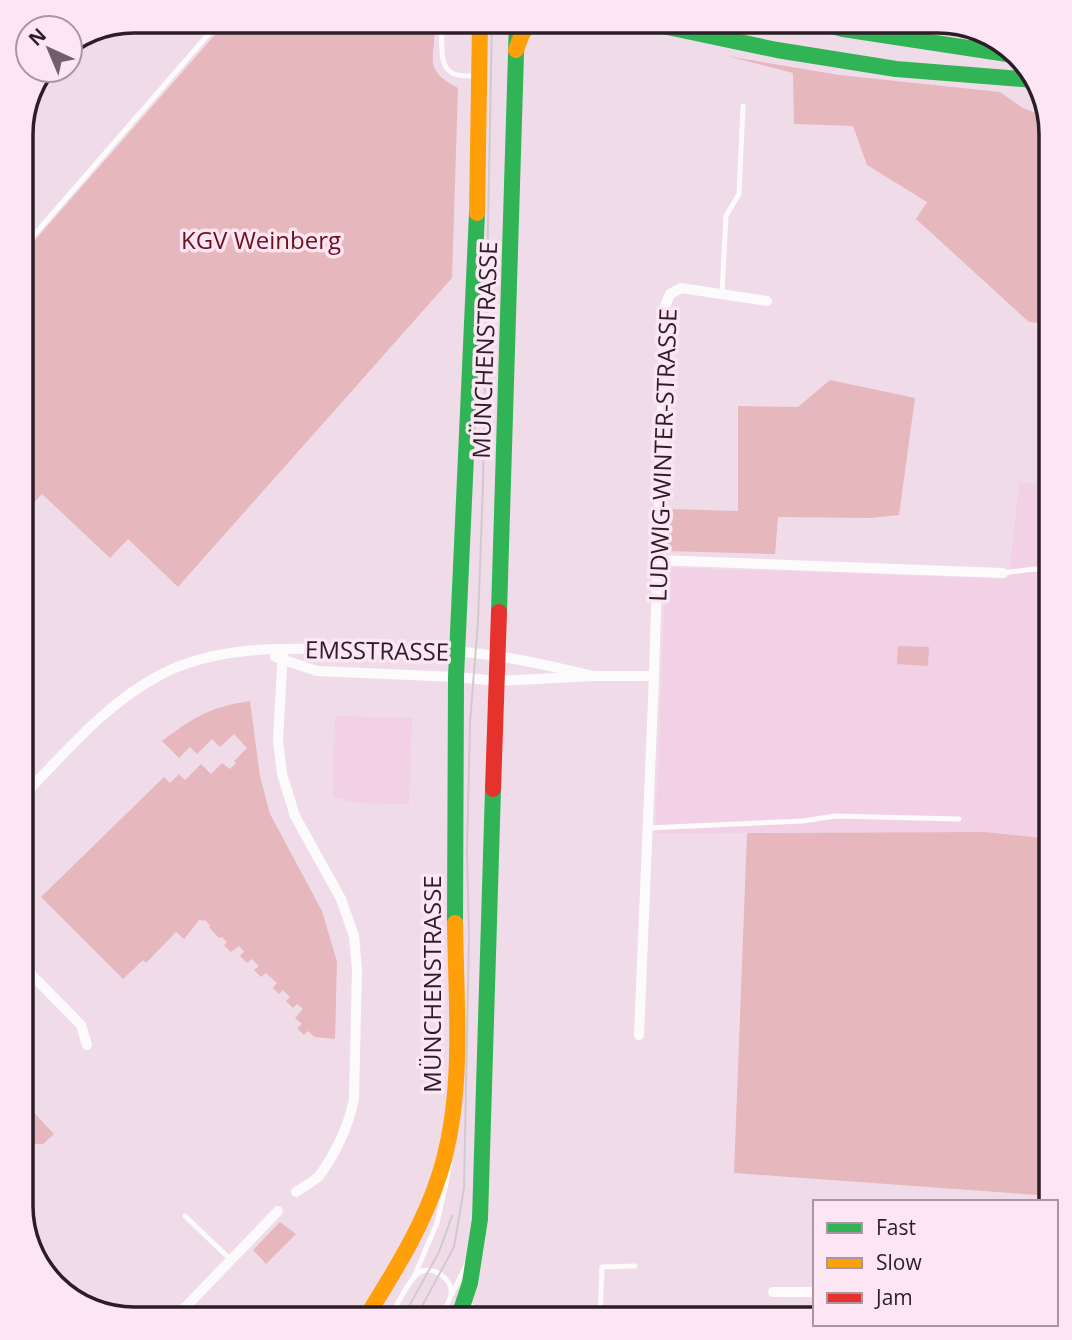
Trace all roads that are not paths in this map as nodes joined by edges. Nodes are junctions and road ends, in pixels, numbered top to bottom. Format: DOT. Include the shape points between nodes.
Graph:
graph roads {
  1 [pos="210,33"];
  2 [pos="441,33"];
  3 [pos="480,33"];
  4 [pos="517,33"];
  5 [pos="523,33"];
  6 [pos="696,33"];
  7 [pos="869,33"];
  8 [pos="516,50"];
  9 [pos="996,52"];
  10 [pos="480,75"];
  11 [pos="1022,78"];
  12 [pos="743,106"];
  13 [pos="33,236"];
  14 [pos="722,294"];
  15 [pos="767,301"];
  16 [pos="657,560"];
  17 [pos="1039,570"];
  18 [pos="1003,573"];
  19 [pos="458,651"];
  20 [pos="282,654"];
  21 [pos="498,656"];
  22 [pos="594,676"];
  23 [pos="654,676"];
  24 [pos="456,677"];
  25 [pos="497,681"];
  26 [pos="33,786"];
  27 [pos="959,819"];
  28 [pos="648,828"];
  29 [pos="33,976"];
  30 [pos="639,1035"];
  31 [pos="87,1045"];
  32 [pos="455,1088"];
  33 [pos="296,1192"];
  34 [pos="278,1211"];
  35 [pos="185,1216"];
  36 [pos="480,1219"];
  37 [pos="231,1260"];
  38 [pos="635,1266"];
  39 [pos="414,1277"];
  40 [pos="773,1292"];
  41 [pos="813,1292"];
  42 [pos="457,1302"];
  43 [pos="189,1303"];
  44 [pos="185,1307"];
  45 [pos="193,1307"];
  46 [pos="372,1307"];
  47 [pos="395,1307"];
  48 [pos="451,1307"];
  49 [pos="457,1307"];
  50 [pos="463,1307"];
  51 [pos="600,1307"];
  1 -- 13 [label="lane"];
  2 -- 10 [label="lane" via="441,58 447,70 460,76"];
  3 -- 10 [label="main road, MÜNCHENSTRASSE"];
  4 -- 8 [label="main road, MÜNCHENSTRASSE"];
  5 -- 8 [label="main road"];
  6 -- 11 [label="main road" via="896,69"];
  7 -- 9 [label="main road"];
  8 -- 21 [label="main road, MÜNCHENSTRASSE"];
  10 -- 19 [label="main road, MÜNCHENSTRASSE"];
  12 -- 14 [label="lane" via="739,194 726,216"];
  14 -- 15 [label="street, LUDWIG-WINTER-STRASSE"];
  14 -- 16 [label="street, LUDWIG-WINTER-STRASSE" via="681,288 666,299"];
  16 -- 18 [label="street"];
  16 -- 23 [label="street, LUDWIG-WINTER-STRASSE"];
  17 -- 18 [label="lane"];
  19 -- 20 [label="street, EMSSTRASSE"];
  19 -- 21 [label="street, EMSSTRASSE"];
  19 -- 24 [label="main road, MÜNCHENSTRASSE"];
  20 -- 24 [label="street, EMSSTRASSE" via="317,671"];
  20 -- 26 [label="street, EMSSTRASSE" via="237,652 171,670 119,702"];
  20 -- 33 [label="street" via="278,740 282,774 295,816 350,920 357,970 351,1111 318,1177"];
  21 -- 22 [label="street"];
  21 -- 25 [label="main road, MÜNCHENSTRASSE"];
  22 -- 23 [label="street"];
  22 -- 25 [label="street"];
  23 -- 28 [label="street, LUDWIG-WINTER-STRASSE"];
  24 -- 25 [label="street"];
  24 -- 32 [label="main road, MÜNCHENSTRASSE"];
  25 -- 36 [label="main road, MÜNCHENSTRASSE"];
  27 -- 28 [label="lane" via="835,816"];
  28 -- 30 [label="street, LUDWIG-WINTER-STRASSE"];
  29 -- 31 [label="street" via="81,1025"];
  32 -- 39 [label="lane" via="443,1202"];
  32 -- 46 [label="main road, MÜNCHENSTRASSE" via="443,1164 422,1219"];
  34 -- 37 [label="street"];
  35 -- 37 [label="lane"];
  36 -- 42 [label="lane"];
  36 -- 42 [label="main road, MÜNCHENSTRASSE" via="474,1274"];
  37 -- 43 [label="street"];
  38 -- 51 [label="lane" via="602,1267"];
  39 -- 42 [label="lane" via="425,1270 440,1274"];
  39 -- 47 [label="lane"];
  40 -- 41 [label="street"];
  42 -- 48 [label="lane"];
  42 -- 49 [label="main road, MÜNCHENSTRASSE"];
  42 -- 50 [label="street"];
  43 -- 44 [label="street"];
  43 -- 45 [label="lane"];
}
